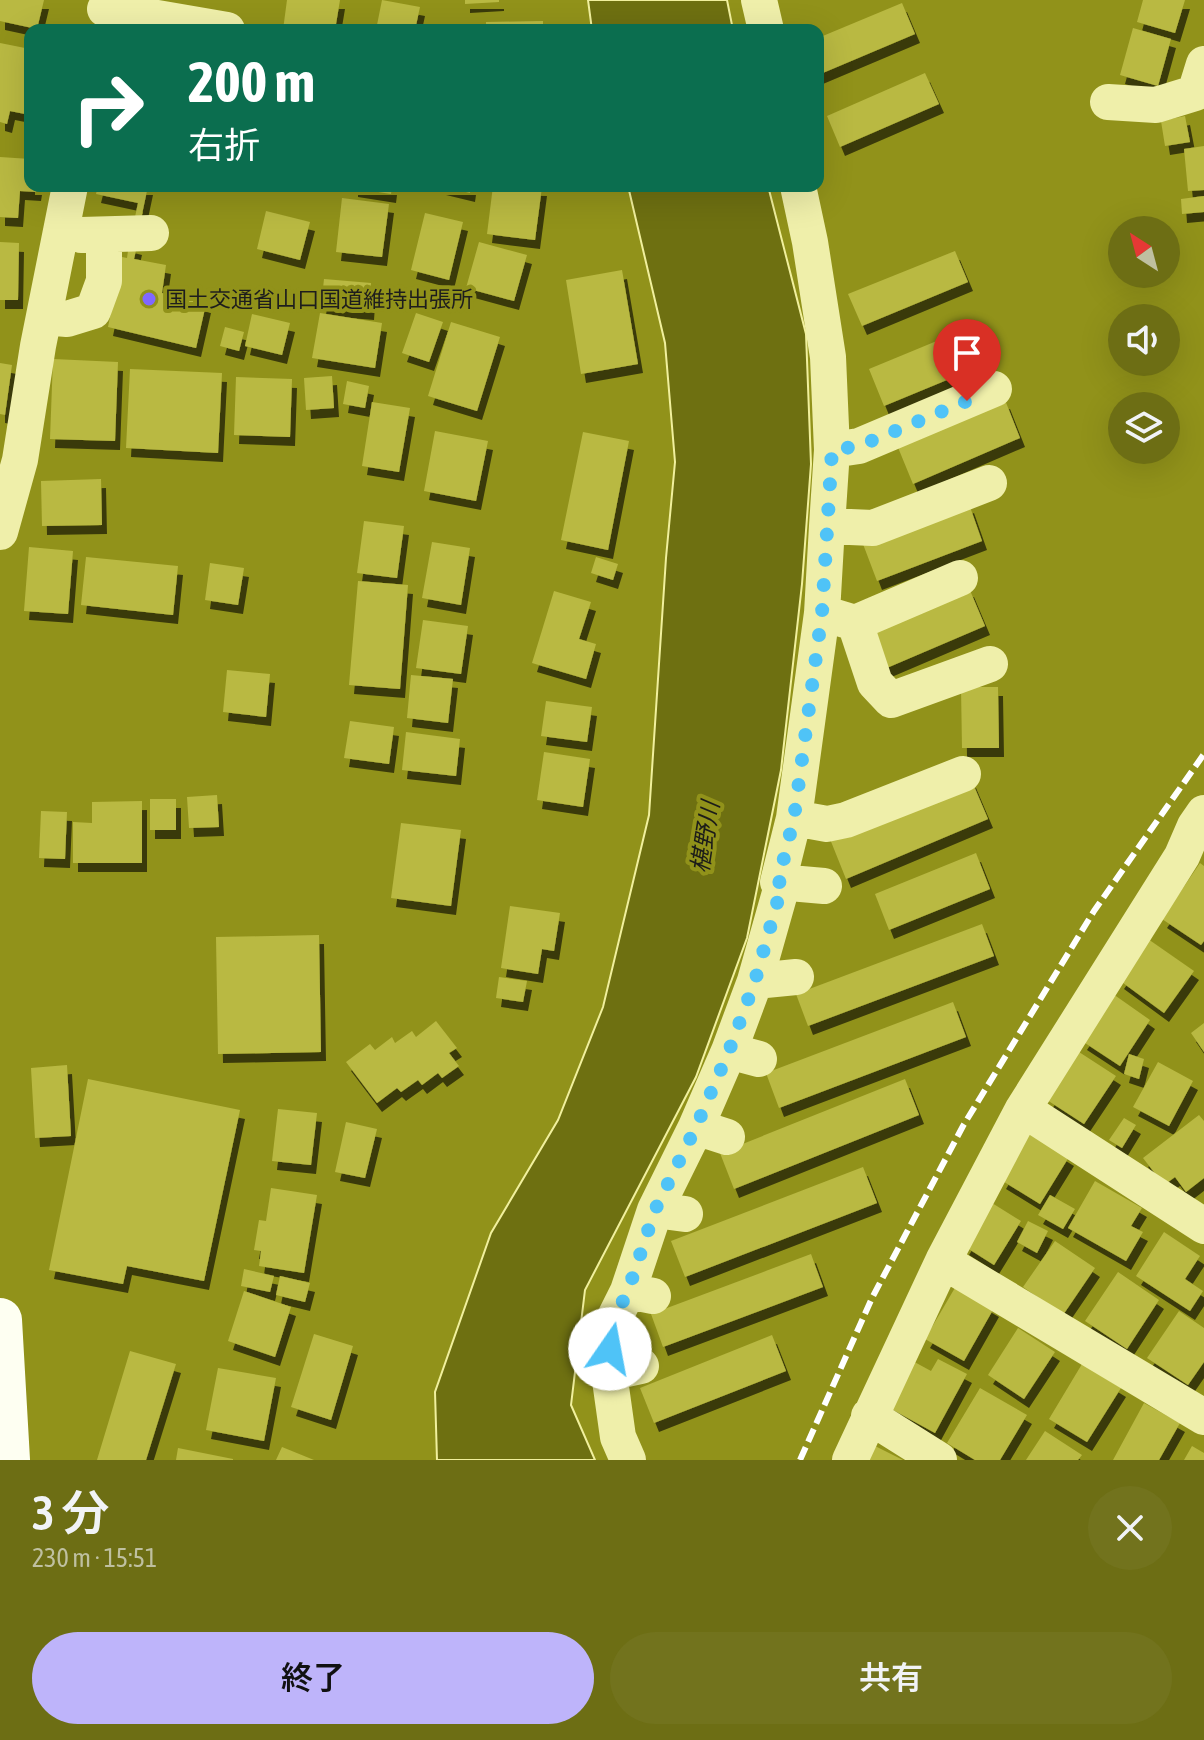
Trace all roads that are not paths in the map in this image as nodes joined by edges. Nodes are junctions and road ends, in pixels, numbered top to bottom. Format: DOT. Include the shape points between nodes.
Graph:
graph roads {
  1 [pos="759,0"];
  2 [pos="105,13"];
  3 [pos="184,24"];
  4 [pos="765,24"];
  5 [pos="1201,83"];
  6 [pos="1108,102"];
  7 [pos="69,192"];
  8 [pos="799,192"];
  9 [pos="151,233"];
  10 [pos="104,235"];
  11 [pos="60,236"];
  12 [pos="44,317"];
  13 [pos="994,389"];
  14 [pos="832,450"];
  15 [pos="989,483"];
  16 [pos="827,526"];
  17 [pos="0,532"];
  18 [pos="960,578"];
  19 [pos="838,618"];
  20 [pos="990,664"];
  21 [pos="963,774"];
  22 [pos="1204,813"];
  23 [pos="794,818"];
  24 [pos="783,882"];
  25 [pos="824,886"];
  26 [pos="796,977"];
  27 [pos="755,981"];
  28 [pos="1023,1109"];
  29 [pos="1204,1226"];
  30 [pos="943,1261"];
  31 [pos="0,1320"];
  32 [pos="869,1416"];
  33 [pos="1204,1417"];
  34 [pos="8,1460"];
  35 [pos="628,1460"];
  36 [pos="850,1460"];
  37 [pos="939,1460"];
  1 -- 4 [label="street"];
  2 -- 3 [label="street"];
  5 -- 6 [label="street" via="1156,105"];
  7 -- 11 [label="street"];
  8 -- 14 [label="street" via="828,357"];
  9 -- 10 [label="street"];
  10 -- 11 [label="street"];
  10 -- 12 [label="street" via="104,281 93,311 67,319"];
  11 -- 12 [label="street"];
  12 -- 17 [label="street" via="20,460"];
  13 -- 14 [label="street" via="859,446"];
  14 -- 16 [label="street"];
  15 -- 16 [label="street" via="873,528"];
  16 -- 19 [label="street"];
  18 -- 19 [label="street"];
  19 -- 20 [label="street" via="875,683 891,700"];
  19 -- 23 [label="street"];
  21 -- 23 [label="street" via="846,820 827,824"];
  22 -- 28 [label="street"];
  23 -- 24 [label="street" via="778,882"];
  24 -- 25 [label="street"];
  24 -- 27 [label="street"];
  26 -- 27 [label="street"];
  27 -- 35 [label="street" via="744,1055 670,1212 640,1294 611,1325 625,1370 618,1437"];
  28 -- 29 [label="street"];
  28 -- 30 [label="street"];
  30 -- 32 [label="street"];
  30 -- 33 [label="street"];
  31 -- 34 [label="main road"];
  32 -- 36 [label="street"];
  32 -- 37 [label="street"];
}
